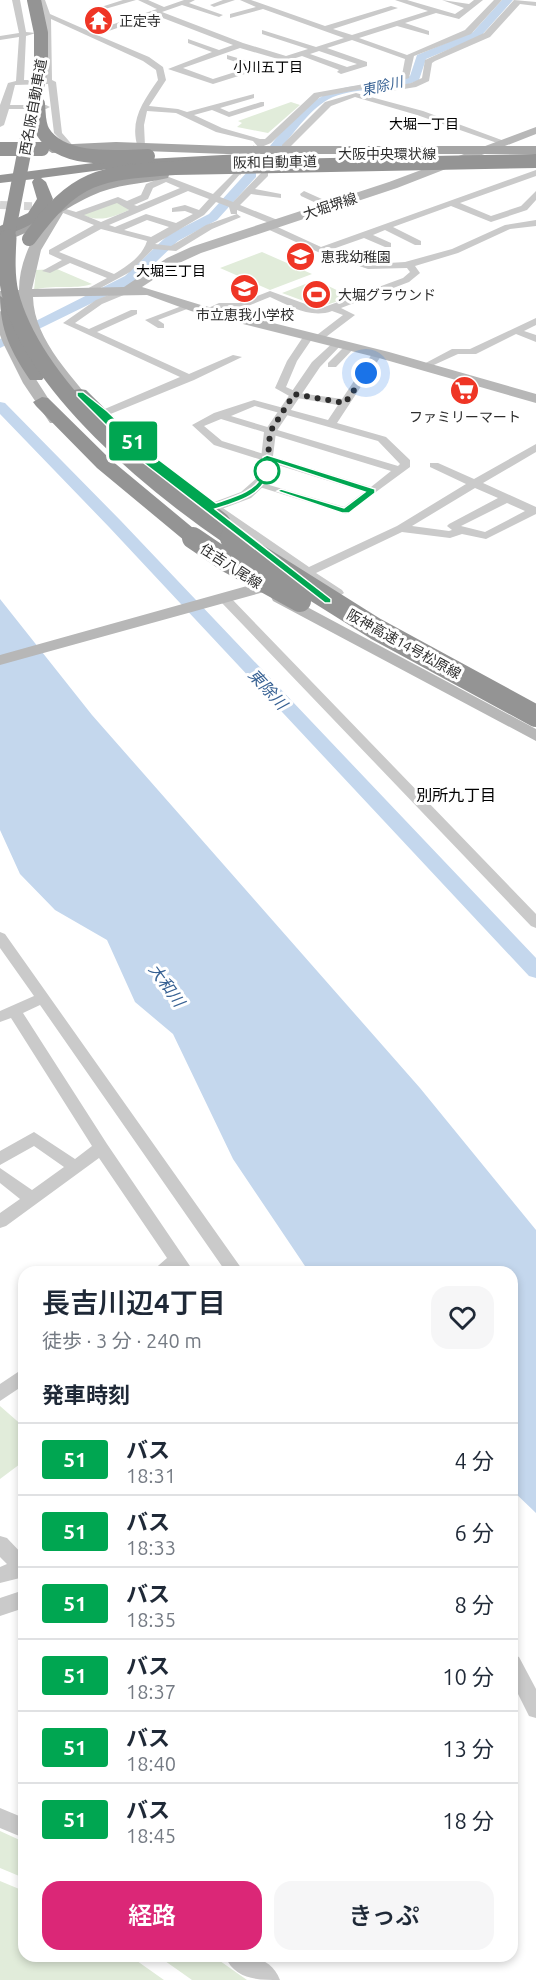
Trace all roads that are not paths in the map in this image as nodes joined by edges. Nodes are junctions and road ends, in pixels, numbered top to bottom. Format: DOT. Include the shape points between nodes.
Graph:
graph roads {
  1 [pos="16,0"];
  2 [pos="23,0"];
  3 [pos="34,0"];
  4 [pos="41,0"];
  5 [pos="132,0"];
  6 [pos="142,0"];
  7 [pos="231,0"];
  8 [pos="244,0"];
  9 [pos="281,0"];
  10 [pos="446,0"];
  11 [pos="479,0"];
  12 [pos="498,0"];
  13 [pos="188,1"];
  14 [pos="401,1"];
  15 [pos="519,1"];
  16 [pos="536,4"];
  17 [pos="105,7"];
  18 [pos="262,7"];
  19 [pos="470,7"];
  20 [pos="394,8"];
  21 [pos="161,11"];
  22 [pos="436,11"];
  23 [pos="215,12"];
  24 [pos="357,13"];
  25 [pos="47,15"];
  26 [pos="373,15"];
  27 [pos="233,16"];
  28 [pos="204,17"];
  29 [pos="376,23"];
  30 [pos="397,23"];
  31 [pos="288,26"];
  32 [pos="327,28"];
  33 [pos="48,32"];
  34 [pos="265,32"];
  35 [pos="23,33"];
  36 [pos="342,33"];
  37 [pos="426,33"];
  38 [pos="92,34"];
  39 [pos="275,35"];
  40 [pos="352,37"];
  41 [pos="0,38"];
  42 [pos="191,41"];
  43 [pos="337,42"];
  44 [pos="240,45"];
  45 [pos="317,48"];
  46 [pos="218,52"];
  47 [pos="299,54"];
  48 [pos="231,57"];
  49 [pos="267,57"];
  50 [pos="283,58"];
  51 [pos="409,58"];
  52 [pos="176,68"];
  53 [pos="161,72"];
  54 [pos="48,81"];
  55 [pos="28,88"];
  56 [pos="356,95"];
  57 [pos="251,96"];
  58 [pos="261,104"];
  59 [pos="55,107"];
  60 [pos="2,108"];
  61 [pos="142,108"];
  62 [pos="211,108"];
  63 [pos="187,115"];
  64 [pos="0,125"];
  65 [pos="536,130"];
  66 [pos="503,142"];
  67 [pos="141,146"];
  68 [pos="285,147"];
  69 [pos="71,148"];
  70 [pos="482,150"];
  71 [pos="536,150"];
  72 [pos="3,151"];
  73 [pos="536,156"];
  74 [pos="405,157"];
  75 [pos="536,161"];
  76 [pos="239,165"];
  77 [pos="536,168"];
  78 [pos="433,169"];
  79 [pos="536,173"];
  80 [pos="265,174"];
  81 [pos="160,178"];
  82 [pos="12,180"];
  83 [pos="187,188"];
  84 [pos="250,191"];
  85 [pos="304,194"];
  86 [pos="536,194"];
  87 [pos="278,196"];
  88 [pos="0,198"];
  89 [pos="216,198"];
  90 [pos="451,203"];
  91 [pos="235,204"];
  92 [pos="330,206"];
  93 [pos="59,207"];
  94 [pos="131,207"];
  95 [pos="175,210"];
  96 [pos="201,213"];
  97 [pos="78,214"];
  98 [pos="237,217"];
  99 [pos="536,223"];
  100 [pos="101,225"];
  101 [pos="270,225"];
  102 [pos="175,226"];
  103 [pos="387,228"];
  104 [pos="0,230"];
  105 [pos="116,230"];
  106 [pos="366,235"];
  107 [pos="0,238"];
  108 [pos="29,239"];
  109 [pos="151,243"];
  110 [pos="418,243"];
  111 [pos="388,245"];
  112 [pos="321,250"];
  113 [pos="430,258"];
  114 [pos="69,260"];
  115 [pos="409,264"];
  116 [pos="387,267"];
  117 [pos="47,271"];
  118 [pos="122,286"];
  119 [pos="23,293"];
  120 [pos="0,295"];
  121 [pos="0,301"];
  122 [pos="190,306"];
  123 [pos="334,308"];
  124 [pos="207,311"];
  125 [pos="134,312"];
  126 [pos="24,317"];
  127 [pos="536,321"];
  128 [pos="161,326"];
  129 [pos="7,331"];
  130 [pos="516,331"];
  131 [pos="89,332"];
  132 [pos="314,337"];
  133 [pos="536,339"];
  134 [pos="344,345"];
  135 [pos="378,353"];
  136 [pos="237,357"];
  137 [pos="332,365"];
  138 [pos="425,366"];
  139 [pos="190,378"];
  140 [pos="80,394"];
  141 [pos="295,394"];
  142 [pos="536,399"];
  143 [pos="42,402"];
  144 [pos="345,403"];
  145 [pos="283,411"];
  146 [pos="218,415"];
  147 [pos="104,416"];
  148 [pos="330,425"];
  149 [pos="270,432"];
  150 [pos="536,447"];
  151 [pos="267,457"];
  152 [pos="434,465"];
  153 [pos="399,470"];
  154 [pos="476,484"];
  155 [pos="259,485"];
  156 [pos="372,491"];
  157 [pos="507,498"];
  158 [pos="214,507"];
  159 [pos="535,511"];
  160 [pos="401,528"];
  161 [pos="461,530"];
  162 [pos="304,574"];
  163 [pos="265,588"];
  164 [pos="223,600"];
  165 [pos="321,604"];
  166 [pos="0,660"];
  167 [pos="536,718"];
  168 [pos="536,730"];
  169 [pos="536,736"];
  170 [pos="536,923"];
  171 [pos="0,937"];
  172 [pos="43,998"];
  173 [pos="6,1013"];
  174 [pos="101,1148"];
  175 [pos="0,1159"];
  176 [pos="74,1167"];
  177 [pos="0,1174"];
  178 [pos="32,1199"];
  179 [pos="0,1222"];
  180 [pos="181,1266"];
  181 [pos="231,1266"];
  182 [pos="18,1380"];
  183 [pos="0,1394"];
  184 [pos="0,1544"];
  185 [pos="18,1562"];
  186 [pos="18,1570"];
  187 [pos="0,1575"];
  188 [pos="18,1601"];
  189 [pos="0,1607"];
  190 [pos="518,1674"];
  191 [pos="536,1709"];
  192 [pos="0,1818"];
  193 [pos="18,1826"];
  194 [pos="244,1962"];
  195 [pos="269,1980"];
  1 -- 35 [label="street"];
  2 -- 55 [label="highway, 西名阪自動車道" via="32,41"];
  3 -- 55 [label="highway, 西名阪自動車道, bridge" via="44,41"];
  4 -- 25 [label="street"];
  5 -- 17 [label="street"];
  6 -- 21 [label="street"];
  7 -- 23 [label="street"];
  8 -- 18 [label="street"];
  9 -- 18 [label="street"];
  10 -- 19 [label="street"];
  11 -- 19 [label="street"];
  12 -- 51 [label="street" via="468,32"];
  13 -- 21 [label="street"];
  13 -- 23 [label="street"];
  14 -- 22 [label="street"];
  14 -- 24 [label="street"];
  15 -- 16 [label="street"];
  15 -- 56 [label="street" via="488,35 432,58 428,62 428,77 421,82"];
  18 -- 27 [label="street"];
  18 -- 32 [label="street"];
  19 -- 22 [label="street" via="456,17"];
  20 -- 26 [label="street"];
  21 -- 38 [label="street"];
  21 -- 44 [label="street"];
  22 -- 30 [label="street"];
  23 -- 28 [label="street"];
  25 -- 33 [label="street"];
  25 -- 38 [label="street"];
  26 -- 30 [label="street"];
  26 -- 32 [label="street"];
  29 -- 36 [label="street"];
  30 -- 37 [label="street"];
  30 -- 40 [label="street"];
  31 -- 43 [label="street"];
  32 -- 36 [label="street"];
  33 -- 35 [label="street"];
  33 -- 54 [label="street"];
  34 -- 39 [label="street"];
  35 -- 41 [label="street"];
  35 -- 55 [label="street"];
  36 -- 40 [label="street"];
  38 -- 53 [label="street" via="146,58"];
  39 -- 45 [label="street"];
  39 -- 47 [label="street" via="258,40"];
  40 -- 43 [label="street"];
  40 -- 51 [label="street"];
  42 -- 46 [label="street"];
  43 -- 45 [label="street"];
  44 -- 46 [label="street"];
  44 -- 49 [label="street"];
  45 -- 47 [label="street"];
  45 -- 47 [label="street" via="364,64 344,71"];
  46 -- 52 [label="street"];
  47 -- 50 [label="street"];
  48 -- 49 [label="street" via="254,61"];
  49 -- 50 [label="street"];
  50 -- 52 [label="street" via="213,82"];
  51 -- 63 [label="street" via="406,76 317,95 260,144 256,138 219,130"];
  52 -- 53 [label="street"];
  53 -- 61 [label="street" via="162,80"];
  54 -- 55 [label="street"];
  54 -- 59 [label="street" via="54,83"];
  55 -- 60 [label="street" via="12,83"];
  55 -- 72 [label="highway, 西名阪自動車道"];
  55 -- 74 [label="highway, bridge" via="48,139 86,154"];
  55 -- 82 [label="highway, 西名阪自動車道, bridge" via="28,138"];
  56 -- 66 [label="street"];
  56 -- 68 [label="street" via="328,104"];
  57 -- 62 [label="street"];
  58 -- 62 [label="street" via="229,115"];
  59 -- 60 [label="street"];
  59 -- 69 [label="street" via="58,133"];
  60 -- 64 [label="street"];
  61 -- 63 [label="street"];
  61 -- 67 [label="street"];
  62 -- 63 [label="street"];
  65 -- 66 [label="main road, 大堀堺線"];
  66 -- 70 [label="main road, 大堀堺線"];
  67 -- 69 [label="main road, 大阪中央環状線"];
  67 -- 70 [label="main road, 大阪中央環状線"];
  69 -- 72 [label="main road, 大阪中央環状線"];
  70 -- 71 [label="main road, 大阪中央環状線"];
  70 -- 78 [label="main road, 大堀堺線"];
  72 -- 82 [label="highway, 西名阪自動車道"];
  72 -- 88 [label="highway"];
  72 -- 108 [label="highway, bridge" via="42,149 63,155 71,163 70,176"];
  73 -- 74 [label="highway, 阪和自動車道"];
  74 -- 76 [label="highway, 阪和自動車道"];
  75 -- 76 [label="highway, 阪和自動車道, bridge"];
  75 -- 108 [label="highway, bridge" via="116,174 88,181 69,192"];
  76 -- 82 [label="highway, 阪和自動車道" via="127,168"];
  76 -- 82 [label="highway, 阪和自動車道" via="205,159 116,164"];
  76 -- 89 [label="street"];
  77 -- 78 [label="main road, 大阪中央環状線"];
  78 -- 81 [label="main road, 大阪中央環状線" via="280,169"];
  78 -- 92 [label="main road, 大堀堺線"];
  79 -- 90 [label="street"];
  80 -- 84 [label="street"];
  81 -- 83 [label="street"];
  81 -- 93 [label="main road, 大阪中央環状線" via="102,187"];
  81 -- 94 [label="street"];
  82 -- 104 [label="highway"];
  82 -- 104 [label="highway" via="45,199 40,209 23,222"];
  82 -- 126 [label="highway, 阪神高速14号松原線, bridge" via="6,271 11,298"];
  83 -- 89 [label="street"];
  83 -- 94 [label="street"];
  84 -- 87 [label="street"];
  84 -- 91 [label="street"];
  85 -- 92 [label="street"];
  86 -- 90 [label="street" via="524,208 491,219"];
  89 -- 91 [label="street"];
  89 -- 96 [label="street"];
  90 -- 103 [label="street"];
  91 -- 98 [label="street" via="232,209"];
  91 -- 101 [label="street"];
  92 -- 101 [label="main road, 大堀堺線"];
  93 -- 97 [label="street"];
  93 -- 107 [label="main road, 大阪中央環状線" via="32,226"];
  93 -- 119 [label="main road, 住吉八尾線" via="35,247"];
  94 -- 97 [label="street" via="118,200"];
  94 -- 100 [label="street"];
  95 -- 96 [label="street" via="185,208"];
  96 -- 102 [label="street"];
  97 -- 100 [label="street"];
  98 -- 101 [label="street"];
  98 -- 109 [label="street" via="209,227 174,249"];
  99 -- 113 [label="street" via="508,227"];
  100 -- 105 [label="street"];
  100 -- 114 [label="street" via="52,252"];
  101 -- 112 [label="street"];
  101 -- 118 [label="main road, 大堀堺線" via="182,256"];
  102 -- 105 [label="street" via="146,217"];
  102 -- 109 [label="street"];
  103 -- 106 [label="street"];
  103 -- 110 [label="street"];
  105 -- 109 [label="street"];
  106 -- 111 [label="street"];
  106 -- 112 [label="street"];
  108 -- 126 [label="highway, bridge" via="17,271"];
  109 -- 118 [label="street" via="128,269"];
  112 -- 116 [label="street" via="365,266"];
  113 -- 115 [label="street"];
  113 -- 116 [label="street" via="417,253"];
  114 -- 117 [label="street"];
  114 -- 118 [label="street" via="82,263"];
  115 -- 116 [label="street"];
  115 -- 123 [label="street" via="415,273 406,280"];
  118 -- 119 [label="main road"];
  118 -- 122 [label="main road"];
  118 -- 131 [label="street" via="68,323"];
  119 -- 120 [label="main road"];
  119 -- 126 [label="main road, 住吉八尾線"];
  121 -- 129 [label="highway, 阪神高速14号松原線"];
  122 -- 124 [label="main road"];
  122 -- 128 [label="street" via="150,320"];
  123 -- 124 [label="street" via="312,311 270,294 240,306 222,305"];
  123 -- 132 [label="street" via="350,315"];
  124 -- 132 [label="main road"];
  125 -- 131 [label="street"];
  126 -- 140 [label="main road, 住吉八尾線" via="63,376"];
  126 -- 165 [label="highway, 阪神高速14号松原線, bridge" via="51,373 114,444 213,525"];
  127 -- 130 [label="street"];
  129 -- 143 [label="main road, 住吉八尾線"];
  129 -- 165 [label="highway, 阪神高速14号松原線, bridge" via="54,399 132,476 224,548"];
  130 -- 133 [label="street"];
  130 -- 138 [label="street" via="472,352 456,351"];
  131 -- 139 [label="street"];
  132 -- 134 [label="main road"];
  132 -- 141 [label="street" via="282,379 280,388"];
  134 -- 135 [label="main road"];
  134 -- 137 [label="street"];
  134 -- 141 [label="street" via="316,365"];
  135 -- 138 [label="main road"];
  135 -- 144 [label="street"];
  136 -- 139 [label="street"];
  138 -- 142 [label="main road"];
  139 -- 147 [label="street"];
  140 -- 147 [label="highway"];
  140 -- 162 [label="main road, 住吉八尾線" via="95,416 202,510 264,555"];
  141 -- 144 [label="street"];
  141 -- 145 [label="street"];
  143 -- 163 [label="main road, 住吉八尾線" via="88,455 226,565"];
  143 -- 165 [label="highway, bridge" via="134,490 192,537 226,561"];
  144 -- 148 [label="street"];
  145 -- 146 [label="street" via="254,403"];
  145 -- 148 [label="street"];
  145 -- 149 [label="street"];
  146 -- 149 [label="street"];
  146 -- 151 [label="street" via="197,425 218,442"];
  147 -- 158 [label="street"];
  147 -- 165 [label="highway, bridge" via="181,489"];
  148 -- 153 [label="street" via="382,439 405,460 406,465"];
  149 -- 151 [label="street"];
  149 -- 153 [label="street"];
  150 -- 154 [label="street"];
  151 -- 155 [label="street" via="265,477"];
  151 -- 156 [label="street"];
  152 -- 154 [label="street"];
  153 -- 156 [label="street"];
  154 -- 157 [label="street"];
  154 -- 160 [label="street"];
  155 -- 156 [label="street" via="346,511"];
  155 -- 158 [label="street" via="246,495"];
  157 -- 159 [label="street"];
  157 -- 161 [label="street" via="453,526"];
  158 -- 162 [label="street"];
  159 -- 161 [label="street" via="486,536"];
  160 -- 161 [label="street" via="450,535"];
  160 -- 162 [label="street"];
  162 -- 163 [label="main road"];
  162 -- 167 [label="main road, 住吉八尾線" via="431,664"];
  163 -- 164 [label="main road"];
  163 -- 169 [label="main road, 住吉八尾線"];
  164 -- 166 [label="main road"];
  164 -- 170 [label="street"];
  165 -- 167 [label="highway, 阪神高速14号松原線, bridge"];
  165 -- 168 [label="highway, 阪神高速14号松原線"];
  171 -- 172 [label="street"];
  172 -- 173 [label="street"];
  172 -- 181 [label="street"];
  173 -- 174 [label="street"];
  174 -- 176 [label="street"];
  174 -- 180 [label="street"];
  175 -- 176 [label="street" via="34,1138"];
  176 -- 178 [label="street"];
  177 -- 178 [label="street"];
  178 -- 179 [label="street"];
  182 -- 183 [label="street"];
  184 -- 185 [label="street"];
  186 -- 187 [label="street"];
  188 -- 189 [label="street"];
  190 -- 191 [label="street"];
  192 -- 193 [label="street"];
  194 -- 195 [label="street"];
}
